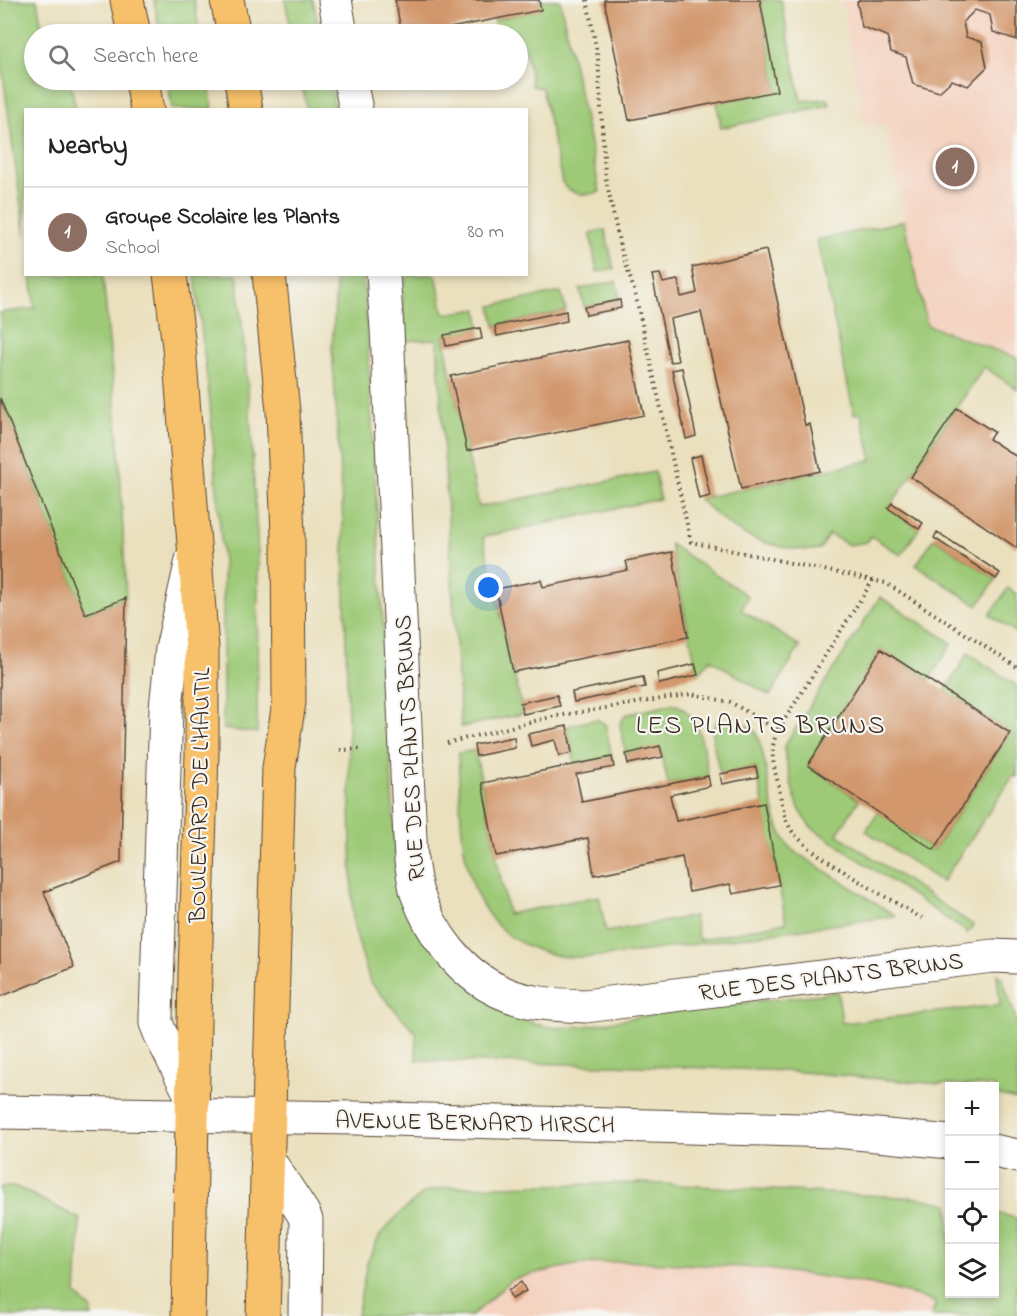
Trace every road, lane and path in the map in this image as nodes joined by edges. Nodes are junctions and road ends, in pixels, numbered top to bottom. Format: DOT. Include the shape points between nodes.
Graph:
graph roads {
  1 [pos="127,0"];
  2 [pos="227,0"];
  3 [pos="335,0"];
  4 [pos="587,0"];
  5 [pos="132,24"];
  6 [pos="232,24"];
  7 [pos="339,24"];
  8 [pos="144,90"];
  9 [pos="243,90"];
  10 [pos="352,90"];
  11 [pos="147,108"];
  12 [pos="246,108"];
  13 [pos="356,108"];
  14 [pos="170,276"];
  15 [pos="269,276"];
  16 [pos="383,276"];
  17 [pos="873,580"];
  18 [pos="1017,667"];
  19 [pos="778,730"];
  20 [pos="359,749"];
  21 [pos="407,749"];
  22 [pos="340,750"];
  23 [pos="933,925"];
  24 [pos="1017,957"];
  25 [pos="192,1106"];
  26 [pos="0,1112"];
  27 [pos="268,1117"];
  28 [pos="945,1142"];
  29 [pos="999,1152"];
  30 [pos="1017,1156"];
  31 [pos="267,1158"];
  32 [pos="188,1316"];
  33 [pos="263,1316"];
  34 [pos="304,1316"];
  1 -- 5 [label="main road"];
  2 -- 6 [label="main road"];
  3 -- 7 [label="street"];
  4 -- 17 [label="path" via="598,58 605,174 691,542"];
  8 -- 11 [label="main road"];
  9 -- 12 [label="main road"];
  10 -- 13 [label="street"];
  14 -- 25 [label="main road, BOULEVARD DE L'HAUTIL" via="202,649"];
  15 -- 27 [label="main road" via="284,434 289,702 279,768"];
  16 -- 21 [label="street, RUE DES PLANTS BRUNS"];
  17 -- 18 [label="path" via="886,583"];
  17 -- 19 [label="path"];
  19 -- 21 [label="path" via="730,702 691,694 551,717 464,740"];
  19 -- 23 [label="path" via="773,740 773,761 790,829 819,855"];
  20 -- 22 [label="path"];
  21 -- 24 [label="street, RUE DES PLANTS BRUNS" via="411,861 417,892 430,923 456,959 500,992 546,1004 585,1006 993,956"];
  25 -- 26 [label="street, AVENUE BERNARD HIRSCH"];
  25 -- 27 [label="street, AVENUE BERNARD HIRSCH"];
  25 -- 32 [label="main road, BOULEVARD DE L'HAUTIL"];
  27 -- 28 [label="street, AVENUE BERNARD HIRSCH" via="835,1131"];
  27 -- 31 [label="main road"];
  29 -- 30 [label="street"];
  31 -- 33 [label="main road"];
  31 -- 34 [label="street" via="306,1220"];
}
